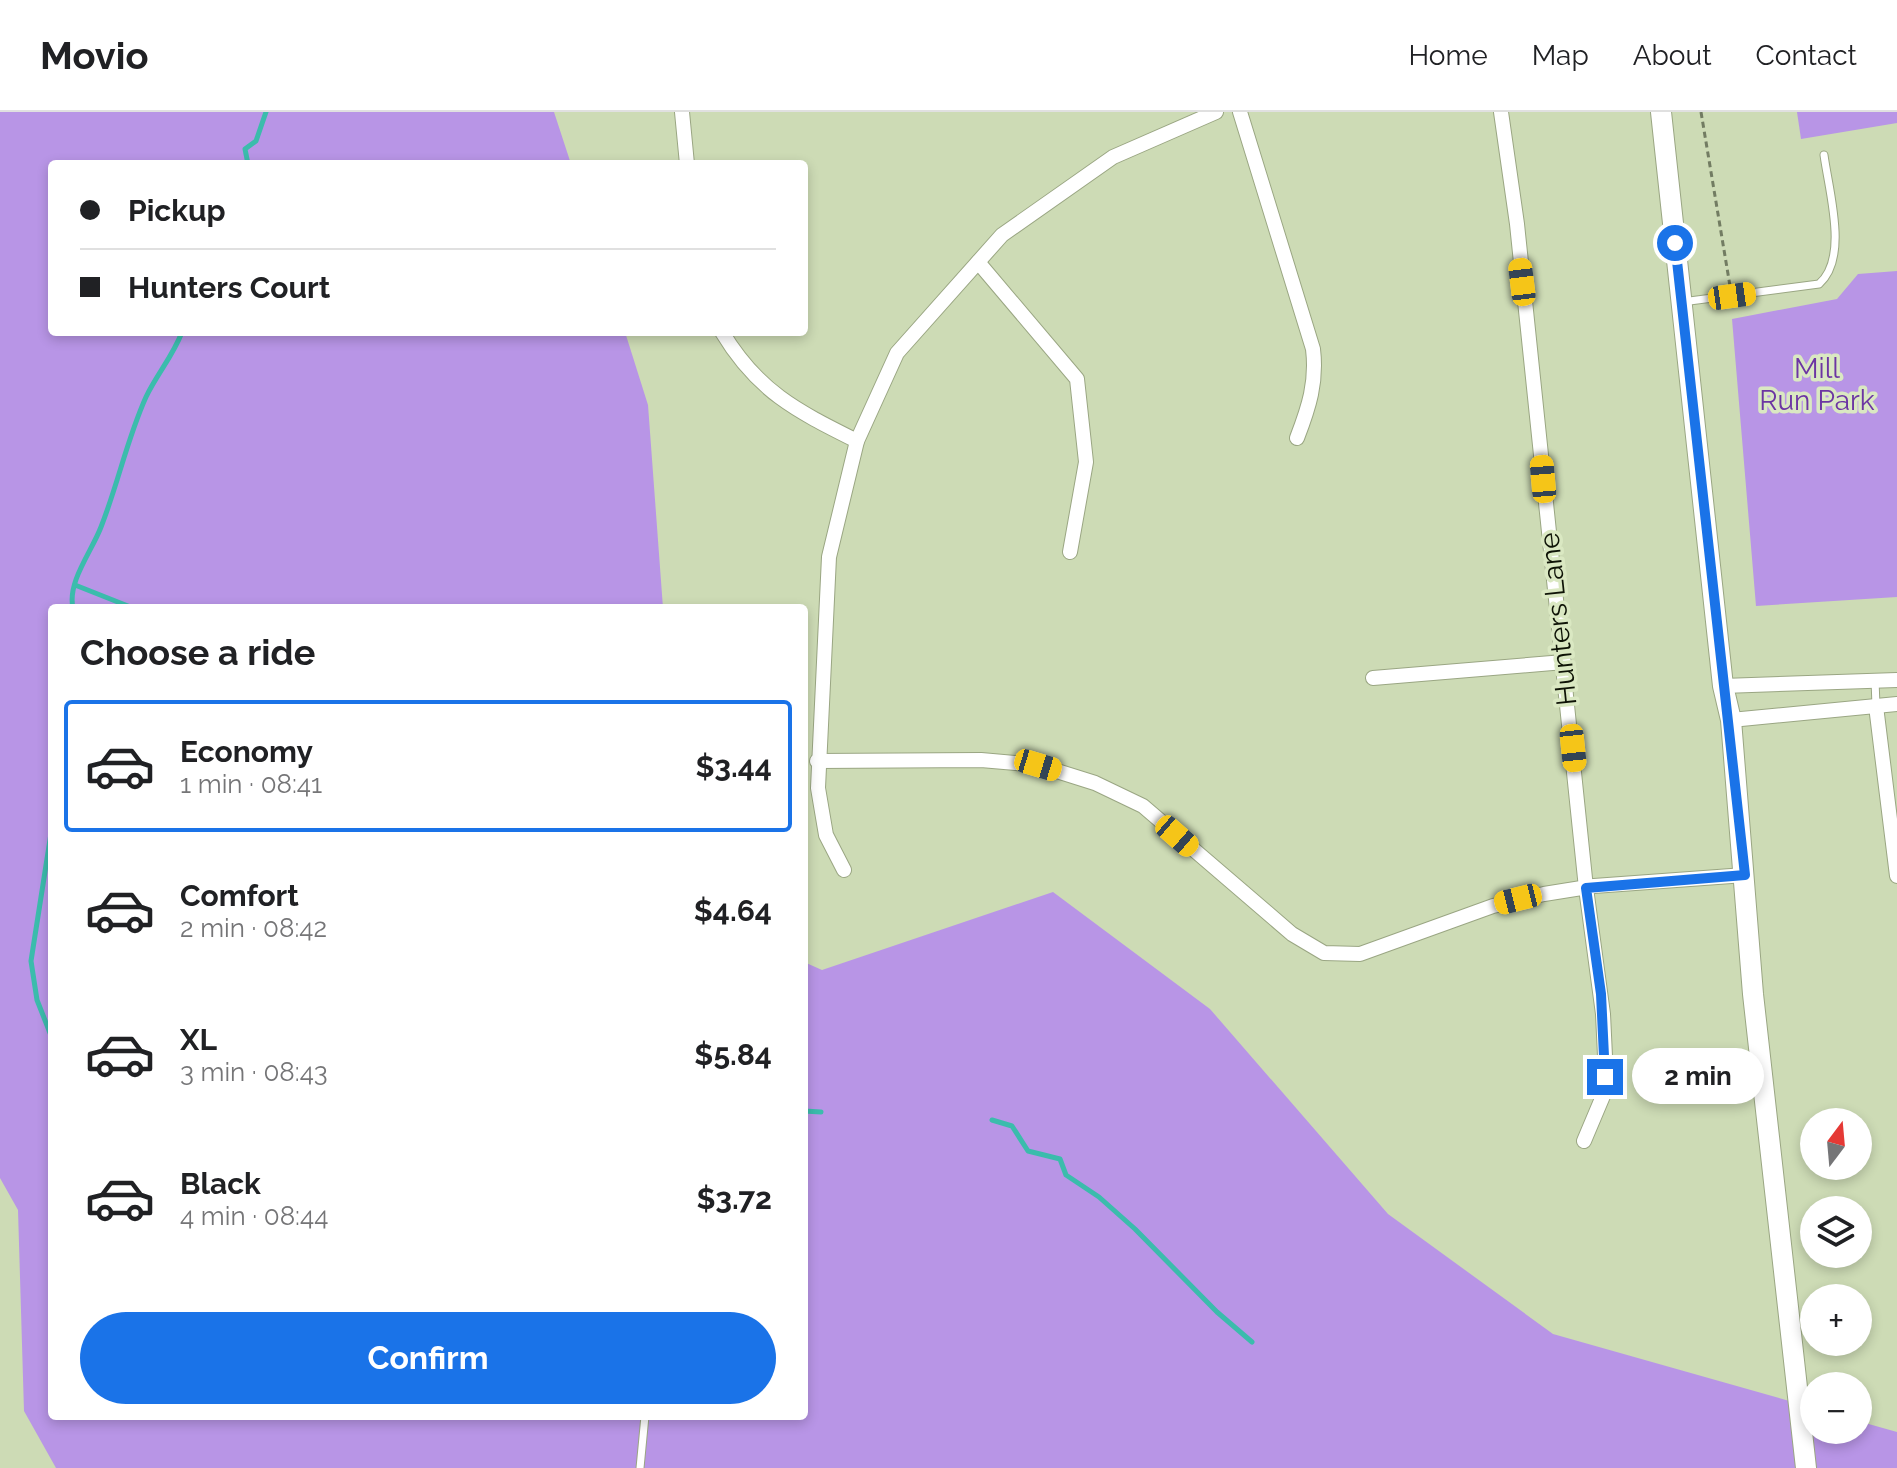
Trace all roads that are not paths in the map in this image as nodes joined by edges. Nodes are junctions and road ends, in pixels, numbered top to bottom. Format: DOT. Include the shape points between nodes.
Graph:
graph roads {
  1 [pos="682,112"];
  2 [pos="1216,112"];
  3 [pos="1240,112"];
  4 [pos="1501,112"];
  5 [pos="1661,112"];
  6 [pos="1824,155"];
  7 [pos="687,160"];
  8 [pos="978,262"];
  9 [pos="1682,302"];
  10 [pos="725,336"];
  11 [pos="1297,438"];
  12 [pos="857,441"];
  13 [pos="1070,552"];
  14 [pos="1564,662"];
  15 [pos="1373,678"];
  16 [pos="1875,679"];
  17 [pos="1897,680"];
  18 [pos="1723,686"];
  19 [pos="1897,704"];
  20 [pos="1876,706"];
  21 [pos="1731,720"];
  22 [pos="817,761"];
  23 [pos="844,870"];
  24 [pos="1745,875"];
  25 [pos="1897,876"];
  26 [pos="1586,888"];
  27 [pos="1584,1141"];
  28 [pos="645,1420"];
  29 [pos="640,1468"];
  30 [pos="1806,1468"];
  1 -- 7 [label="street"];
  2 -- 8 [label="street" via="1113,157 1002,235"];
  3 -- 11 [label="street" via="1313,349 1313,393"];
  4 -- 14 [label="street, Hunters Lane"];
  5 -- 9 [label="main road"];
  6 -- 9 [label="lane" via="1837,255 1831,273 1819,284"];
  8 -- 12 [label="street" via="897,353"];
  8 -- 13 [label="street" via="1077,379 1086,462"];
  9 -- 18 [label="main road"];
  10 -- 12 [label="street" via="746,368 776,397"];
  12 -- 22 [label="street" via="829,557"];
  14 -- 15 [label="street"];
  14 -- 26 [label="street, Hunters Lane"];
  16 -- 17 [label="street"];
  16 -- 18 [label="street"];
  16 -- 20 [label="lane"];
  18 -- 21 [label="main road"];
  19 -- 20 [label="street"];
  20 -- 21 [label="street"];
  20 -- 25 [label="street"];
  21 -- 24 [label="main road"];
  22 -- 23 [label="street" via="822,821"];
  22 -- 26 [label="street" via="981,760 1038,765 1095,783 1143,806 1292,934 1324,953 1360,954 1493,906"];
  24 -- 26 [label="street"];
  24 -- 30 [label="main road" via="1753,994"];
  26 -- 27 [label="street, Hunters Lane" via="1605,1056 1603,1096"];
  28 -- 29 [label="lane"];
}
